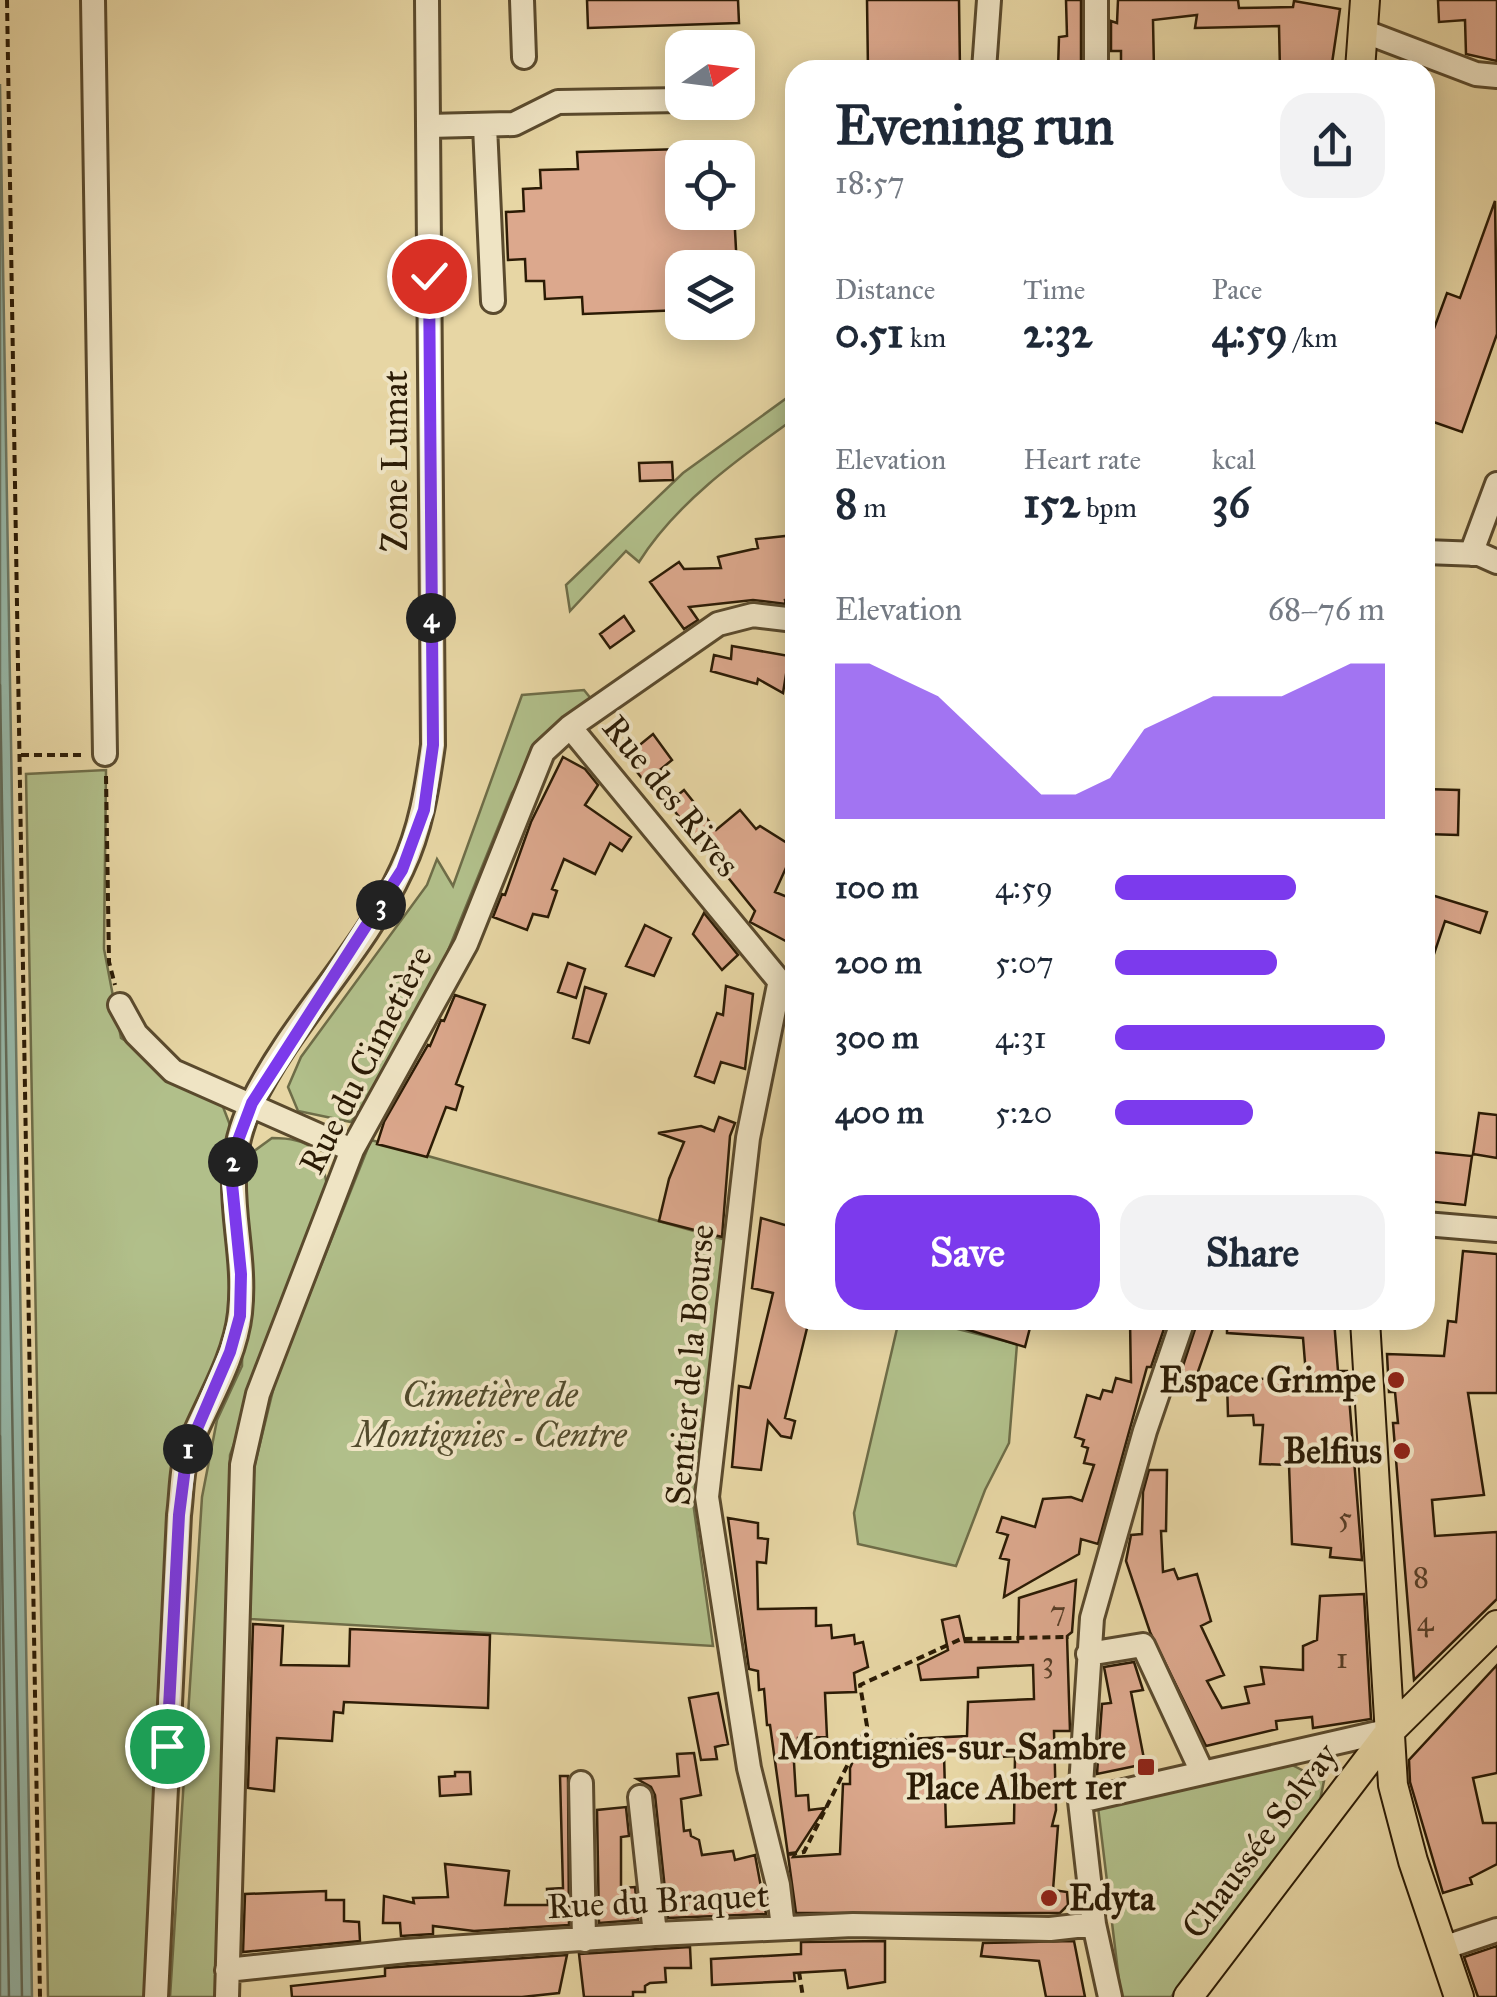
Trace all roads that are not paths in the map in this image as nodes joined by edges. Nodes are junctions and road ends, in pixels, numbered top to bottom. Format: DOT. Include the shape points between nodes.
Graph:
graph roads {
  1 [pos="93,0"];
  2 [pos="428,0"];
  3 [pos="522,0"];
  4 [pos="989,0"];
  5 [pos="1096,0"];
  6 [pos="1365,0"];
  7 [pos="1362,31"];
  8 [pos="524,57"];
  9 [pos="985,60"];
  10 [pos="1096,60"];
  11 [pos="1361,60"];
  12 [pos="1497,76"];
  13 [pos="665,100"];
  14 [pos="428,126"];
  15 [pos="485,126"];
  16 [pos="492,301"];
  17 [pos="1497,484"];
  18 [pos="1435,552"];
  19 [pos="1471,554"];
  20 [pos="1497,562"];
  21 [pos="785,619"];
  22 [pos="570,726"];
  23 [pos="105,754"];
  24 [pos="785,991"];
  25 [pos="785,1000"];
  26 [pos="120,1004"];
  27 [pos="252,1103"];
  28 [pos="352,1150"];
  29 [pos="1435,1225"];
  30 [pos="1497,1230"];
  31 [pos="1181,1330"];
  32 [pos="1365,1330"];
  33 [pos="1497,1624"];
  34 [pos="1089,1646"];
  35 [pos="1392,1730"];
  36 [pos="1202,1772"];
  37 [pos="581,1783"];
  38 [pos="640,1797"];
  39 [pos="1080,1801"];
  40 [pos="1094,1924"];
  41 [pos="783,1928"];
  42 [pos="1497,1930"];
  43 [pos="655,1934"];
  44 [pos="584,1940"];
  45 [pos="1443,1948"];
  46 [pos="227,1970"];
  47 [pos="156,1997"];
  48 [pos="227,1997"];
  49 [pos="1110,1997"];
  50 [pos="1188,1997"];
  51 [pos="1459,1997"];
  1 -- 23 [label="street"];
  2 -- 14 [label="street, Zone Lumat"];
  3 -- 8 [label="street"];
  4 -- 9 [label="street"];
  5 -- 10 [label="street"];
  6 -- 7 [label="main road"];
  7 -- 11 [label="main road"];
  7 -- 12 [label="street"];
  13 -- 15 [label="street" via="558,102 514,124"];
  14 -- 15 [label="street"];
  14 -- 27 [label="street, Zone Lumat" via="433,745 424,810 402,870"];
  15 -- 16 [label="street"];
  17 -- 19 [label="street"];
  18 -- 19 [label="street"];
  19 -- 20 [label="street"];
  21 -- 22 [label="street, Rue du Cimetière" via="752,615 718,624"];
  22 -- 24 [label="street, Rue des Rives"];
  22 -- 28 [label="street, Rue du Cimetière" via="543,752 466,944"];
  25 -- 41 [label="street, Sentier de la Bourse" via="748,1138 707,1498 748,1768"];
  26 -- 27 [label="street" via="136,1034 173,1071"];
  27 -- 28 [label="street"];
  27 -- 47 [label="street, Zone Lumat" via="231,1174 240,1316 187,1452 179,1515"];
  28 -- 46 [label="street, Rue du Cimetière" via="258,1394 242,1466"];
  29 -- 30 [label="street"];
  31 -- 34 [label="street" via="1146,1431"];
  32 -- 35 [label="main road"];
  33 -- 35 [label="main road, Chaussée Solvay"];
  34 -- 36 [label="street" via="1143,1645"];
  34 -- 39 [label="street"];
  35 -- 36 [label="street"];
  35 -- 45 [label="main road" via="1393,1784"];
  35 -- 50 [label="main road, Chaussée Solvay"];
  36 -- 39 [label="street"];
  37 -- 44 [label="street"];
  38 -- 43 [label="street"];
  39 -- 40 [label="street"];
  40 -- 41 [label="street, Rue du Braquet" via="1050,1930"];
  40 -- 49 [label="street"];
  41 -- 43 [label="street, Rue du Braquet"];
  42 -- 45 [label="street"];
  43 -- 44 [label="street, Rue du Braquet"];
  44 -- 46 [label="street, Rue du Braquet"];
  45 -- 51 [label="main road"];
  46 -- 48 [label="street, Rue du Cimetière"];
}
